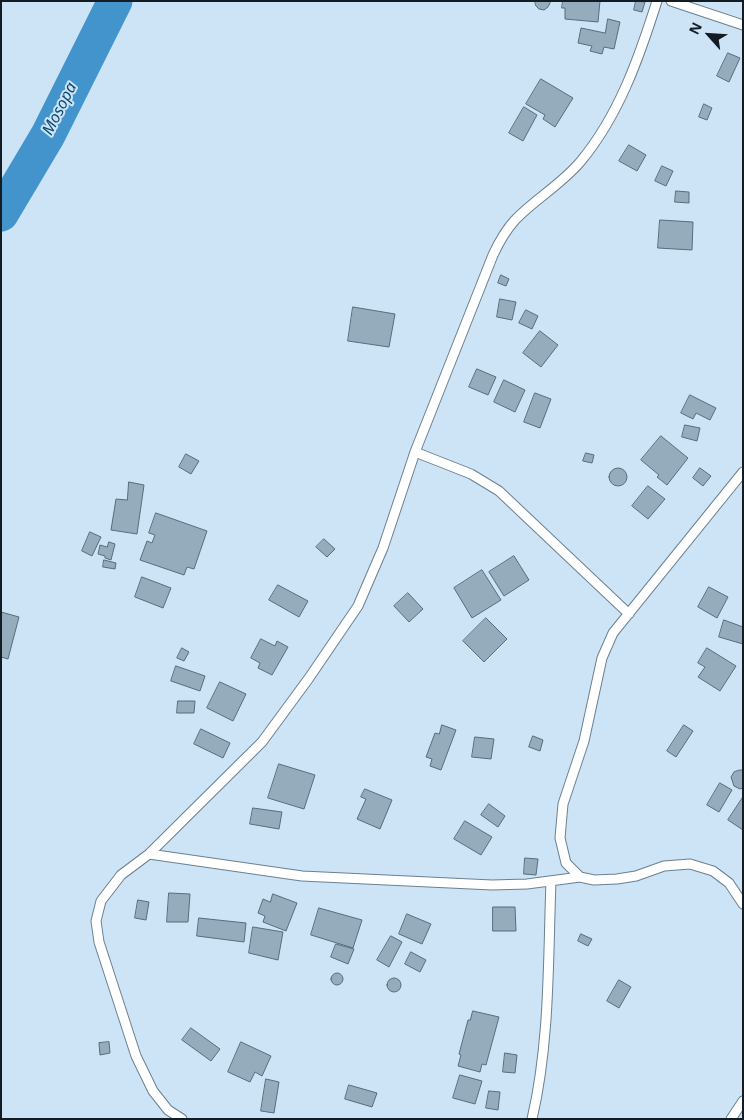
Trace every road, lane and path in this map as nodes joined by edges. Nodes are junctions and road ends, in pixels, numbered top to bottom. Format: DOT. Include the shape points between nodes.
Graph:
graph roads {
  1 [pos="657,1"];
  2 [pos="671,1"];
  3 [pos="743,25"];
  4 [pos="415,452"];
  5 [pos="743,472"];
  6 [pos="629,614"];
  7 [pos="149,854"];
  8 [pos="580,877"];
  9 [pos="551,881"];
  10 [pos="741,896"];
  11 [pos="743,1101"];
  12 [pos="182,1119"];
  13 [pos="532,1119"];
  14 [pos="730,1119"];
  1 -- 4 [label="lane" via="619,104 600,136 579,163 516,219 502,236"];
  2 -- 3 [label="lane"];
  4 -- 6 [label="lane" via="471,474 499,491"];
  4 -- 7 [label="lane" via="372,576 339,636 262,742"];
  5 -- 6 [label="lane"];
  6 -- 8 [label="lane" via="613,633 602,658 584,741 563,804 560,838 566,863"];
  7 -- 9 [label="lane" via="302,876 492,885"];
  7 -- 12 [label="lane" via="121,875 101,901 96,920 99,942 136,1056 153,1091 168,1110"];
  8 -- 9 [label="lane"];
  8 -- 10 [label="lane" via="617,879 664,866 690,864 713,871"];
  9 -- 13 [label="lane" via="546,1008 539,1089"];
  11 -- 14 [label="lane"];
}
